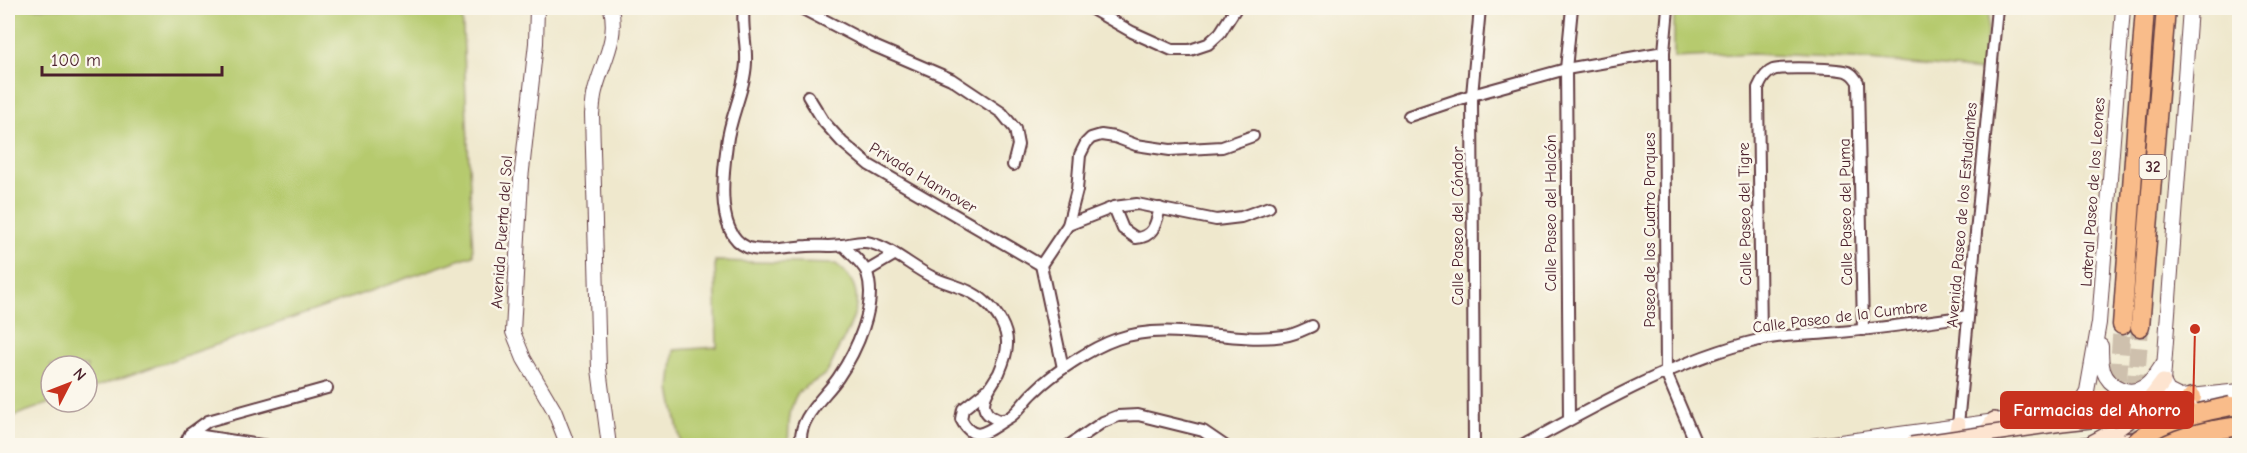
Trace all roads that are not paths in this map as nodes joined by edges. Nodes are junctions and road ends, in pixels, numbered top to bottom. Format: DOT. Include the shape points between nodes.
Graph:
graph roads {
  1 [pos="537,8"];
  2 [pos="611,8"];
  3 [pos="743,8"];
  4 [pos="801,8"];
  5 [pos="1090,8"];
  6 [pos="1236,8"];
  7 [pos="1480,8"];
  8 [pos="1572,8"];
  9 [pos="1668,8"];
  10 [pos="1997,8"];
  11 [pos="2123,8"];
  12 [pos="2145,8"];
  13 [pos="2166,8"];
  14 [pos="2190,8"];
  15 [pos="1664,52"];
  16 [pos="1566,69"];
  17 [pos="1758,88"];
  18 [pos="1472,94"];
  19 [pos="808,96"];
  20 [pos="1409,116"];
  21 [pos="1253,136"];
  22 [pos="1014,165"];
  23 [pos="1114,207"];
  24 [pos="1269,207"];
  25 [pos="1160,208"];
  26 [pos="1068,225"];
  27 [pos="843,245"];
  28 [pos="894,255"];
  29 [pos="1041,265"];
  30 [pos="867,272"];
  31 [pos="1968,316"];
  32 [pos="2099,323"];
  33 [pos="1312,326"];
  34 [pos="1863,330"];
  35 [pos="1761,340"];
  36 [pos="2163,364"];
  37 [pos="1063,368"];
  38 [pos="1666,373"];
  39 [pos="2163,382"];
  40 [pos="327,388"];
  41 [pos="987,390"];
  42 [pos="2192,397"];
  43 [pos="2237,400"];
  44 [pos="1569,419"];
  45 [pos="1005,420"];
  46 [pos="1994,420"];
  47 [pos="1958,425"];
  48 [pos="2240,426"];
  49 [pos="2200,432"];
  50 [pos="190,434"];
  51 [pos="2161,442"];
  52 [pos="2086,444"];
  53 [pos="1907,445"];
  54 [pos="184,446"];
  55 [pos="268,446"];
  56 [pos="568,446"];
  57 [pos="609,446"];
  58 [pos="802,446"];
  59 [pos="1068,446"];
  60 [pos="1225,446"];
  61 [pos="1474,446"];
  62 [pos="1522,446"];
  63 [pos="1697,446"];
  64 [pos="1811,446"];
  65 [pos="1950,446"];
  66 [pos="1987,446"];
  67 [pos="2132,446"];
  1 -- 56 [label="street, Avenida Puerta del Sol" via="512,319 524,359 554,410"];
  2 -- 57 [label="street" via="615,24 612,44 595,91 592,114 599,369"];
  3 -- 27 [label="street" via="746,61 727,142 727,226 737,241 750,248"];
  4 -- 22 [label="street" via="874,46 951,79 1002,113 1015,129 1018,145"];
  5 -- 6 [label="street" via="1172,50 1208,44"];
  7 -- 18 [label="street, Calle Paseo del Cóndor"];
  8 -- 16 [label="street, Calle Paseo del Halcón"];
  9 -- 15 [label="street, Paseo de los Cuatro Parques"];
  10 -- 31 [label="street, Avenida Paseo de los Estudiantes"];
  11 -- 32 [label="street, Lateral Paseo de los Leones"];
  12 -- 13 [label="main road, 32" via="2131,326"];
  14 -- 36 [label="street"];
  15 -- 16 [label="street"];
  15 -- 38 [label="street, Paseo de los Cuatro Parques"];
  16 -- 18 [label="street"];
  16 -- 44 [label="street, Calle Paseo del Halcón"];
  17 -- 34 [label="street, Calle Paseo del Puma" via="1773,70 1840,69 1851,73 1858,82"];
  17 -- 35 [label="street, Calle Paseo del Tigre"];
  18 -- 20 [label="street"];
  18 -- 61 [label="street, Calle Paseo del Cóndor"];
  19 -- 29 [label="street, Privada Hannover" via="824,122 869,165"];
  21 -- 26 [label="street" via="1222,147 1170,150 1115,137 1091,138 1080,156"];
  23 -- 25 [label="street" via="1137,204"];
  23 -- 25 [label="street" via="1123,229 1136,238 1154,229"];
  23 -- 26 [label="street"];
  24 -- 25 [label="street" via="1241,217 1216,220"];
  26 -- 29 [label="street"];
  27 -- 28 [label="street" via="870,243"];
  27 -- 30 [label="street"];
  28 -- 30 [label="street"];
  28 -- 41 [label="street" via="933,277 968,290 1002,321 1007,344 999,372"];
  29 -- 37 [label="street"];
  30 -- 58 [label="street" via="869,312 838,377 803,424"];
  31 -- 34 [label="street, Calle Paseo de la Cumbre"];
  31 -- 47 [label="street, Avenida Paseo de los Estudiantes"];
  32 -- 36 [label="street" via="2104,371 2122,391 2145,387"];
  32 -- 46 [label="street, Lateral Paseo de los Leones" via="2090,378 2078,406"];
  33 -- 37 [label="street" via="1286,336 1142,332 1115,340"];
  34 -- 35 [label="street, Calle Paseo de la Cumbre"];
  35 -- 38 [label="street, Calle Paseo de la Cumbre"];
  36 -- 39 [label="street"];
  37 -- 45 [label="street"];
  38 -- 44 [label="street, Calle Paseo de la Cumbre"];
  38 -- 63 [label="street, Paseo de los Cuatro Parques"];
  39 -- 42 [label="street" via="2173,395"];
  39 -- 52 [label="main road" via="2123,427"];
  40 -- 50 [label="street" via="208,421"];
  41 -- 45 [label="street" via="988,414"];
  41 -- 45 [label="street" via="963,409 961,419 967,431 985,433"];
  42 -- 43 [label="street"];
  42 -- 49 [label="main road" via="2177,416 2183,427"];
  43 -- 53 [label="main road, bridge"];
  43 -- 67 [label="main road, bridge" via="2172,420"];
  44 -- 62 [label="street, Calle Paseo de la Cumbre"];
  46 -- 47 [label="street, Lateral Paseo de los Leones"];
  46 -- 66 [label="main road" via="1983,438"];
  47 -- 64 [label="street, Lateral Paseo de los Leones"];
  47 -- 65 [label="main road"];
  48 -- 49 [label="main road"];
  49 -- 51 [label="main road"];
  50 -- 54 [label="street"];
  50 -- 55 [label="street"];
  51 -- 52 [label="main road"];
  59 -- 60 [label="street" via="1103,422 1138,415 1203,431"];
}
